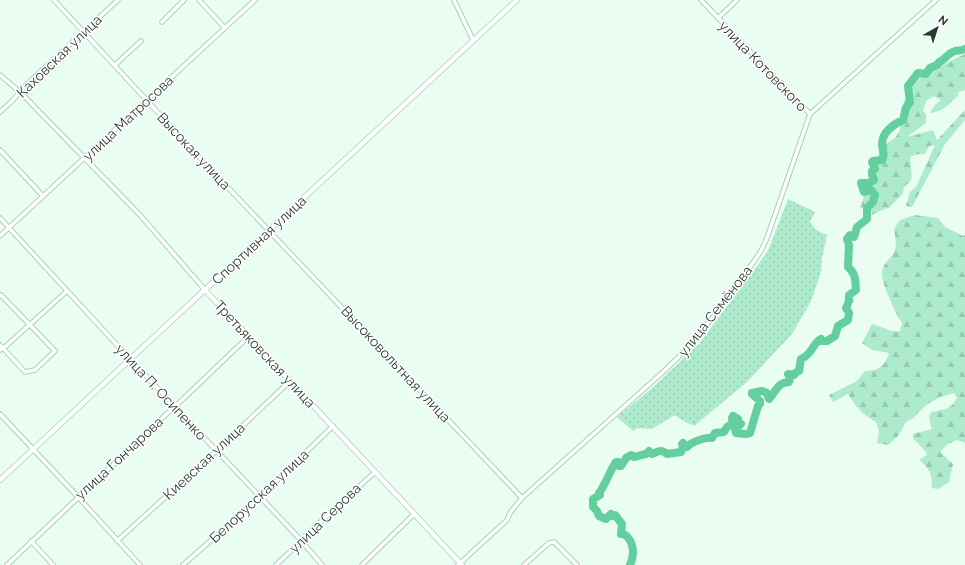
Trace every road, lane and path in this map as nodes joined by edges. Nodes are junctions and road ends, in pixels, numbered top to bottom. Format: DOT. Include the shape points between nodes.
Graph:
graph roads {
  1 [pos="54,0"];
  2 [pos="118,0"];
  3 [pos="184,0"];
  4 [pos="199,0"];
  5 [pos="255,0"];
  6 [pos="454,0"];
  7 [pos="517,0"];
  8 [pos="701,0"];
  9 [pos="737,0"];
  10 [pos="936,0"];
  11 [pos="718,18"];
  12 [pos="162,22"];
  13 [pos="224,27"];
  14 [pos="84,31"];
  15 [pos="474,40"];
  16 [pos="141,41"];
  17 [pos="115,65"];
  18 [pos="0,75"];
  19 [pos="20,92"];
  20 [pos="147,100"];
  21 [pos="0,112"];
  22 [pos="810,114"];
  23 [pos="0,150"];
  24 [pos="84,159"];
  25 [pos="43,196"];
  26 [pos="0,218"];
  27 [pos="10,228"];
  28 [pos="269,230"];
  29 [pos="0,236"];
  30 [pos="205,290"];
  31 [pos="67,291"];
  32 [pos="0,296"];
  33 [pos="29,325"];
  34 [pos="249,336"];
  35 [pos="1,348"];
  36 [pos="130,359"];
  37 [pos="290,381"];
  38 [pos="175,406"];
  39 [pos="0,414"];
  40 [pos="333,426"];
  41 [pos="33,450"];
  42 [pos="216,451"];
  43 [pos="375,472"];
  44 [pos="0,480"];
  45 [pos="78,497"];
  46 [pos="260,497"];
  47 [pos="522,498"];
  48 [pos="414,514"];
  49 [pos="31,541"];
  50 [pos="118,541"];
  51 [pos="301,541"];
  52 [pos="460,564"];
  53 [pos="7,565"];
  54 [pos="53,565"];
  55 [pos="140,565"];
  56 [pos="184,565"];
  57 [pos="276,565"];
  58 [pos="322,565"];
  59 [pos="362,565"];
  60 [pos="524,565"];
  61 [pos="577,565"];
  1 -- 14 [label="street, Высокая улица"];
  2 -- 14 [label="street, Каховская улица"];
  3 -- 12 [label="street"];
  4 -- 13 [label="street"];
  5 -- 13 [label="street, улица Матросова"];
  6 -- 15 [label="street"];
  7 -- 15 [label="street, Спортивная улица"];
  8 -- 11 [label="street, улица Котовского"];
  9 -- 11 [label="street"];
  10 -- 22 [label="street"];
  11 -- 22 [label="street, улица Котовского"];
  13 -- 20 [label="street, улица Матросова"];
  14 -- 17 [label="street, Высокая улица"];
  14 -- 19 [label="street, Каховская улица"];
  15 -- 28 [label="street, Спортивная улица"];
  16 -- 17 [label="street"];
  17 -- 20 [label="street, Высокая улица"];
  18 -- 19 [label="street, Третьяковская улица"];
  19 -- 21 [label="street, Каховская улица"];
  19 -- 24 [label="street, Третьяковская улица"];
  20 -- 24 [label="street, улица Матросова"];
  20 -- 28 [label="street, Высокая улица"];
  22 -- 47 [label="street, улица Семёнова" via="767,238 754,262 713,317 674,362"];
  23 -- 25 [label="street"];
  24 -- 25 [label="street, улица Матросова"];
  24 -- 30 [label="street, Третьяковская улица" via="140,216"];
  25 -- 27 [label="street, улица Матросова"];
  26 -- 27 [label="street, улица П. Осипенко"];
  27 -- 29 [label="street, улица Матросова"];
  27 -- 31 [label="street, улица П. Осипенко"];
  28 -- 30 [label="street, Спортивная улица"];
  28 -- 47 [label="street, Высоковольтная улица"];
  30 -- 34 [label="street, Третьяковская улица"];
  30 -- 36 [label="street, Спортивная улица"];
  31 -- 33 [label="street"];
  31 -- 36 [label="street, улица П. Осипенко"];
  32 -- 33 [label="street"];
  33 -- 35 [label="street"];
  33 -- 35 [label="street" via="55,351 35,370 25,372"];
  34 -- 37 [label="street, Третьяковская улица"];
  34 -- 38 [label="street, улица Гончарова"];
  36 -- 38 [label="street, улица П. Осипенко"];
  36 -- 41 [label="street, Спортивная улица"];
  37 -- 40 [label="street, Третьяковская улица"];
  37 -- 42 [label="street, Киевская улица"];
  38 -- 42 [label="street, улица П. Осипенко"];
  38 -- 45 [label="street, улица Гончарова"];
  39 -- 41 [label="street"];
  40 -- 43 [label="street, Третьяковская улица"];
  40 -- 46 [label="street, Белорусская улица"];
  41 -- 44 [label="street, Спортивная улица"];
  41 -- 45 [label="street"];
  42 -- 46 [label="street, улица П. Осипенко"];
  42 -- 50 [label="street, Киевская улица"];
  43 -- 48 [label="street, Третьяковская улица"];
  43 -- 51 [label="street, улица Серова"];
  45 -- 49 [label="street, улица Гончарова"];
  45 -- 50 [label="street"];
  46 -- 51 [label="street, улица П. Осипенко"];
  46 -- 56 [label="street, Белорусская улица"];
  47 -- 52 [label="street, улица Семёнова" via="510,513 508,520"];
  48 -- 52 [label="street, Третьяковская улица"];
  48 -- 59 [label="street"];
  49 -- 53 [label="street, улица Гончарова"];
  49 -- 54 [label="street"];
  50 -- 55 [label="street"];
  51 -- 57 [label="street, улица Серова"];
  51 -- 58 [label="street, улица П. Осипенко"];
  60 -- 61 [label="street" via="548,543 554,542"];
}
